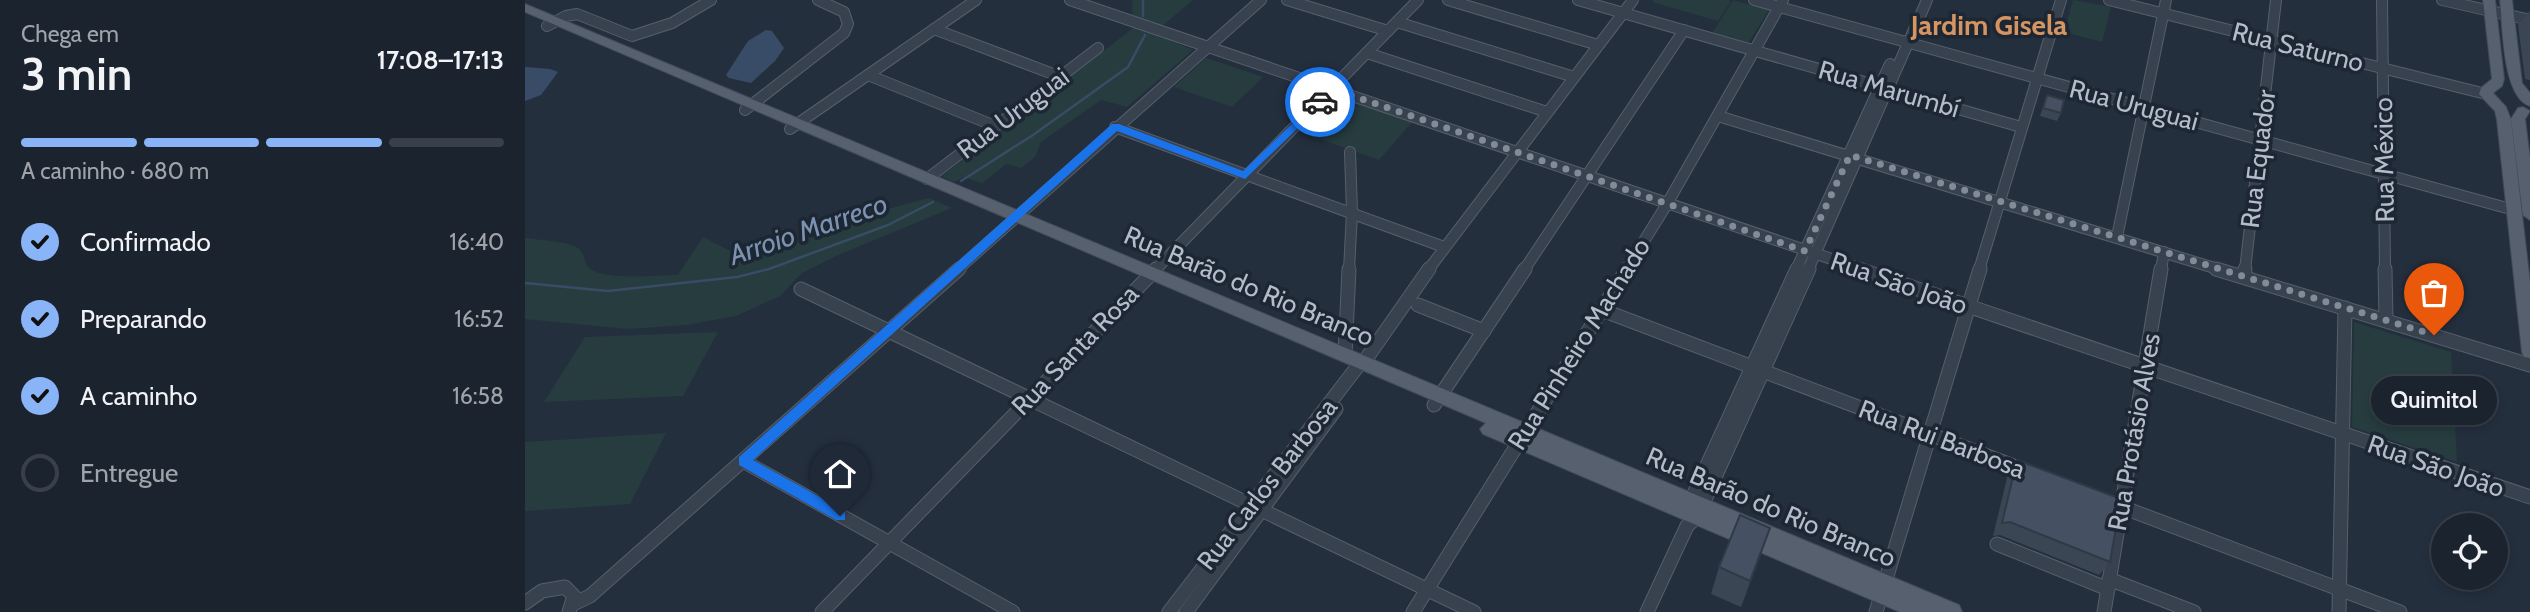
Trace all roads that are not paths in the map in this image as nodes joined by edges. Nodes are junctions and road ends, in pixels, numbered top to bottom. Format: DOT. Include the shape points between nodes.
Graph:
graph roads {
  1 [pos="711,0"];
  2 [pos="818,0"];
  3 [pos="976,0"];
  4 [pos="1070,0"];
  5 [pos="1261,0"];
  6 [pos="1287,0"];
  7 [pos="1418,0"];
  8 [pos="1448,0"];
  9 [pos="1578,0"];
  10 [pos="1633,0"];
  11 [pos="1753,0"];
  12 [pos="1919,0"];
  13 [pos="1927,0"];
  14 [pos="2060,0"];
  15 [pos="2109,0"];
  16 [pos="2123,0"];
  17 [pos="2276,0"];
  18 [pos="2382,0"];
  19 [pos="2442,0"];
  20 [pos="2506,0"];
  21 [pos="1782,4"];
  22 [pos="2490,5"];
  23 [pos="525,8"];
  24 [pos="2165,8"];
  25 [pos="1623,13"];
  26 [pos="2508,15"];
  27 [pos="525,17"];
  28 [pos="2530,20"];
  29 [pos="1397,22"];
  30 [pos="551,23"];
  31 [pos="934,29"];
  32 [pos="1684,30"];
  33 [pos="1388,31"];
  34 [pos="2271,39"];
  35 [pos="1905,42"];
  36 [pos="1598,45"];
  37 [pos="1209,47"];
  38 [pos="1098,48"];
  39 [pos="1756,50"];
  40 [pos="1367,53"];
  41 [pos="2383,67"];
  42 [pos="868,75"];
  43 [pos="1061,76"];
  44 [pos="1574,77"];
  45 [pos="2036,78"];
  46 [pos="1884,87"];
  47 [pos="1333,89"];
  48 [pos="2490,94"];
  49 [pos="2527,104"];
  50 [pos="749,107"];
  51 [pos="2144,108"];
  52 [pos="1547,112"];
  53 [pos="1718,116"];
  54 [pos="794,126"];
  55 [pos="995,126"];
  56 [pos="1115,127"];
  57 [pos="2021,127"];
  58 [pos="2260,140"];
  59 [pos="1350,152"];
  60 [pos="1516,153"];
  61 [pos="1855,156"];
  62 [pos="2384,174"];
  63 [pos="1245,176"];
  64 [pos="1586,177"];
  65 [pos="927,179"];
  66 [pos="969,201"];
  67 [pos="1999,201"];
  68 [pos="1667,204"];
  69 [pos="2514,210"];
  70 [pos="1352,213"];
  71 [pos="2530,215"];
  72 [pos="1012,219"];
  73 [pos="2117,237"];
  74 [pos="1444,247"];
  75 [pos="1809,252"];
  76 [pos="2164,252"];
  77 [pos="1148,275"];
  78 [pos="2244,276"];
  79 [pos="801,289"];
  80 [pos="1418,304"];
  81 [pos="1967,306"];
  82 [pos="2345,308"];
  83 [pos="1602,310"];
  84 [pos="2386,320"];
  85 [pos="888,330"];
  86 [pos="1483,331"];
  87 [pos="2530,352"];
  88 [pos="1359,364"];
  89 [pos="2530,365"];
  90 [pos="2145,367"];
  91 [pos="1757,369"];
  92 [pos="1029,398"];
  93 [pos="1437,401"];
  94 [pos="1928,433"];
  95 [pos="2343,434"];
  96 [pos="1521,436"];
  97 [pos="743,461"];
  98 [pos="2044,477"];
  99 [pos="2096,497"];
  100 [pos="2530,498"];
  101 [pos="1257,507"];
  102 [pos="2122,507"];
  103 [pos="1693,513"];
  104 [pos="889,542"];
  105 [pos="1997,544"];
  106 [pos="627,563"];
  107 [pos="1200,582"];
  108 [pos="2109,584"];
  109 [pos="565,587"];
  110 [pos="1427,589"];
  111 [pos="2339,589"];
  112 [pos="1881,597"];
  113 [pos="526,602"];
  114 [pos="572,609"];
  115 [pos="1007,611"];
  116 [pos="822,612"];
  117 [pos="1169,612"];
  118 [pos="1186,612"];
  119 [pos="1413,612"];
  120 [pos="1474,612"];
  121 [pos="1647,612"];
  122 [pos="1922,612"];
  123 [pos="1952,612"];
  124 [pos="2104,612"];
  125 [pos="2194,612"];
  126 [pos="2339,612"];
  127 [pos="2400,612"];
  1 -- 30 [label="street" via="671,23 632,36 577,14"];
  2 -- 50 [label="street" via="844,12 848,24 844,33"];
  3 -- 31 [label="street"];
  4 -- 37 [label="street, Rua São João"];
  5 -- 37 [label="street"];
  6 -- 33 [label="street"];
  7 -- 29 [label="street, Rua Santa Rosa"];
  8 -- 36 [label="street"];
  9 -- 25 [label="street, Rua Marumbí"];
  10 -- 25 [label="street"];
  11 -- 21 [label="street, Rua Uruguai"];
  12 -- 35 [label="street"];
  13 -- 35 [label="street"];
  14 -- 45 [label="street"];
  15 -- 24 [label="street, Rua Saturno"];
  16 -- 24 [label="street, Rua Saturno"];
  17 -- 34 [label="street, Rua Equador"];
  18 -- 41 [label="street, Rua México"];
  19 -- 22 [label="street"];
  20 -- 26 [label="main road"];
  21 -- 35 [label="street, Rua Uruguai"];
  21 -- 39 [label="street, Rua Pinheiro Machado"];
  22 -- 26 [label="street"];
  22 -- 48 [label="main road" via="2497,79"];
  23 -- 30 [label="main road, Rua Barão do Rio Branco"];
  24 -- 34 [label="street, Rua Saturno"];
  24 -- 51 [label="street"];
  25 -- 32 [label="street, Rua Marumbí"];
  25 -- 36 [label="street, Rua Carlos Barbosa"];
  26 -- 28 [label="street"];
  26 -- 49 [label="main road" via="2516,83"];
  27 -- 30 [label="main road, Rua Barão do Rio Branco"];
  29 -- 33 [label="street, Rua Santa Rosa"];
  29 -- 44 [label="street"];
  30 -- 50 [label="main road, Rua Barão do Rio Branco"];
  31 -- 42 [label="street"];
  31 -- 43 [label="street"];
  32 -- 39 [label="street, Rua Marumbí"];
  32 -- 64 [label="street"];
  33 -- 40 [label="street, Rua Santa Rosa"];
  34 -- 41 [label="street, Rua Saturno"];
  34 -- 58 [label="street, Rua Equador"];
  35 -- 45 [label="street, Rua Uruguai"];
  35 -- 46 [label="street"];
  36 -- 44 [label="street, Rua Carlos Barbosa"];
  37 -- 47 [label="street, Rua São João"];
  37 -- 56 [label="street"];
  38 -- 43 [label="street, Rua Uruguai"];
  39 -- 46 [label="street, Rua Marumbí"];
  39 -- 53 [label="street, Rua Pinheiro Machado"];
  40 -- 47 [label="street, Rua Santa Rosa"];
  40 -- 52 [label="street"];
  41 -- 48 [label="street, Rua Saturno"];
  41 -- 62 [label="street, Rua México"];
  42 -- 54 [label="street"];
  42 -- 55 [label="street"];
  43 -- 55 [label="street, Rua Uruguai"];
  44 -- 52 [label="street, Rua Carlos Barbosa"];
  45 -- 51 [label="street, Rua Uruguai"];
  45 -- 57 [label="street"];
  46 -- 57 [label="street, Rua Marumbí"];
  46 -- 61 [label="street"];
  47 -- 60 [label="street, Rua São João"];
  47 -- 63 [label="street, Rua Santa Rosa"];
  48 -- 49 [label="main road"];
  48 -- 49 [label="main road" via="2504,87"];
  48 -- 69 [label="main road" via="2504,120"];
  49 -- 71 [label="main road" via="2518,118"];
  50 -- 54 [label="main road, Rua Barão do Rio Branco"];
  51 -- 58 [label="street, Rua Uruguai"];
  51 -- 73 [label="street"];
  52 -- 60 [label="street, Rua Carlos Barbosa"];
  53 -- 61 [label="street"];
  53 -- 68 [label="street, Rua Pinheiro Machado"];
  54 -- 65 [label="main road, Rua Barão do Rio Branco"];
  54 -- 66 [label="main road, Rua Barão do Rio Branco"];
  55 -- 65 [label="street, Rua Uruguai"];
  56 -- 63 [label="street"];
  56 -- 72 [label="street"];
  57 -- 67 [label="street"];
  58 -- 62 [label="street, Rua Uruguai"];
  58 -- 78 [label="street, Rua Equador"];
  59 -- 70 [label="street"];
  60 -- 64 [label="street, Rua São João"];
  60 -- 74 [label="street, Rua Carlos Barbosa"];
  61 -- 67 [label="street"];
  61 -- 75 [label="street"];
  62 -- 69 [label="street, Rua Uruguai"];
  62 -- 84 [label="street, Rua México"];
  63 -- 70 [label="street"];
  63 -- 77 [label="street, Rua Santa Rosa"];
  64 -- 68 [label="street, Rua São João"];
  64 -- 86 [label="street"];
  65 -- 66 [label="main road, Rua Barão do Rio Branco"];
  66 -- 72 [label="main road, Rua Barão do Rio Branco"];
  67 -- 73 [label="street"];
  67 -- 81 [label="street"];
  68 -- 75 [label="street, Rua São João"];
  68 -- 83 [label="street, Rua Pinheiro Machado"];
  69 -- 87 [label="main road"];
  70 -- 74 [label="street"];
  70 -- 88 [label="street"];
  72 -- 77 [label="main road, Rua Barão do Rio Branco"];
  72 -- 85 [label="street"];
  73 -- 76 [label="street"];
  74 -- 88 [label="street, Rua Carlos Barbosa"];
  75 -- 81 [label="street, Rua São João"];
  75 -- 91 [label="street"];
  76 -- 78 [label="street"];
  76 -- 90 [label="street, Rua Protásio Alves"];
  77 -- 88 [label="main road, Rua Barão do Rio Branco"];
  77 -- 92 [label="street, Rua Santa Rosa"];
  78 -- 82 [label="street"];
  79 -- 85 [label="street"];
  80 -- 86 [label="street"];
  81 -- 90 [label="street, Rua São João"];
  81 -- 94 [label="street"];
  82 -- 84 [label="street"];
  82 -- 95 [label="street"];
  83 -- 91 [label="street, Rua Rui Barbosa"];
  83 -- 96 [label="street, Rua Pinheiro Machado"];
  84 -- 89 [label="street"];
  85 -- 92 [label="street"];
  85 -- 97 [label="street"];
  86 -- 93 [label="street"];
  88 -- 93 [label="main road, Rua Barão do Rio Branco"];
  88 -- 101 [label="street, Rua Carlos Barbosa"];
  90 -- 95 [label="street, Rua São João"];
  90 -- 102 [label="street, Rua Protásio Alves"];
  91 -- 94 [label="street, Rua Rui Barbosa"];
  91 -- 103 [label="street"];
  92 -- 101 [label="street"];
  92 -- 104 [label="street, Rua Santa Rosa"];
  93 -- 96 [label="main road, Rua Barão do Rio Branco"];
  94 -- 98 [label="street, Rua Rui Barbosa"];
  94 -- 112 [label="street"];
  95 -- 100 [label="street, Rua São João"];
  95 -- 111 [label="street"];
  96 -- 103 [label="main road, Rua Barão do Rio Branco"];
  96 -- 110 [label="street, Rua Pinheiro Machado"];
  97 -- 104 [label="street"];
  97 -- 106 [label="street"];
  99 -- 102 [label="street"];
  101 -- 107 [label="street, Rua Carlos Barbosa"];
  101 -- 110 [label="street"];
  102 -- 108 [label="street, Rua Protásio Alves"];
  102 -- 111 [label="street"];
  103 -- 112 [label="main road, Rua Barão do Rio Branco"];
  103 -- 121 [label="street"];
  104 -- 115 [label="street"];
  104 -- 116 [label="street, Rua Santa Rosa"];
  105 -- 108 [label="street"];
  106 -- 109 [label="street" via="589,586"];
  106 -- 114 [label="street"];
  107 -- 117 [label="street, Rua Carlos Barbosa"];
  107 -- 118 [label="street, Rua Carlos Barbosa"];
  108 -- 124 [label="street, Rua Protásio Alves"];
  108 -- 125 [label="street"];
  109 -- 113 [label="street" via="542,591"];
  109 -- 114 [label="street" via="574,596"];
  110 -- 119 [label="street, Rua Pinheiro Machado"];
  110 -- 120 [label="street"];
  111 -- 126 [label="street"];
  111 -- 127 [label="street"];
  112 -- 122 [label="main road, Rua Barão do Rio Branco"];
  112 -- 123 [label="main road, Rua Barão do Rio Branco"];
}
